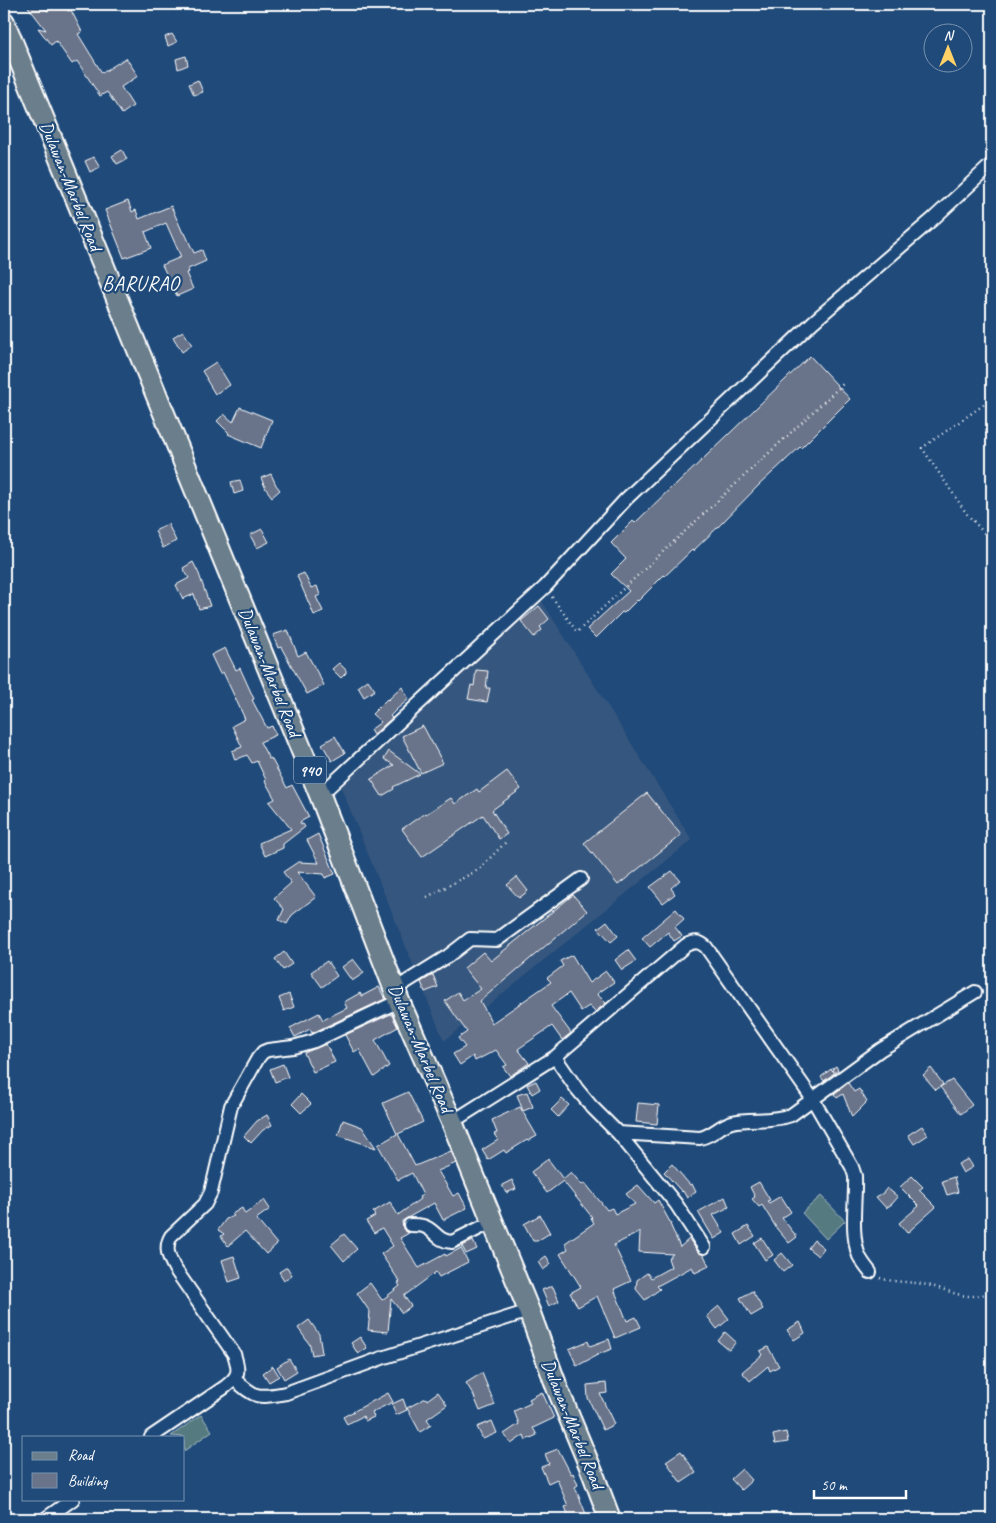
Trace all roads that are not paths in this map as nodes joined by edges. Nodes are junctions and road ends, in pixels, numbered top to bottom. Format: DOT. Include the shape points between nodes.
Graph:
graph roads {
  1 [pos="4,22"];
  2 [pos="992,164"];
  3 [pos="320,795"];
  4 [pos="581,879"];
  5 [pos="975,992"];
  6 [pos="397,995"];
  7 [pos="555,1057"];
  8 [pos="812,1098"];
  9 [pos="452,1122"];
  10 [pos="618,1133"];
  11 [pos="492,1222"];
  12 [pos="410,1225"];
  13 [pos="704,1247"];
  14 [pos="870,1272"];
  15 [pos="528,1311"];
  16 [pos="234,1379"];
  17 [pos="152,1436"];
  18 [pos="71,1500"];
  19 [pos="45,1519"];
  20 [pos="610,1519"];
  1 -- 3 [label="main road, Dulawan-Marbel Road / 940"];
  2 -- 3 [label="street" via="813,322 626,499 545,587"];
  3 -- 6 [label="main road, Dulawan-Marbel Road / 940"];
  4 -- 6 [label="street" via="497,940 470,939"];
  5 -- 8 [label="street" via="880,1050"];
  6 -- 9 [label="main road, Dulawan-Marbel Road / 940"];
  6 -- 16 [label="street" via="314,1041 262,1052 231,1106 212,1192 205,1204 168,1242 168,1254 175,1269 234,1354 238,1368"];
  7 -- 8 [label="street" via="694,941 706,947"];
  7 -- 9 [label="street"];
  7 -- 10 [label="street" via="577,1089"];
  8 -- 10 [label="street" via="791,1115 728,1123 713,1134 700,1138"];
  8 -- 14 [label="street" via="852,1167 855,1176 856,1246"];
  9 -- 11 [label="main road, Dulawan-Marbel Road / 940"];
  10 -- 13 [label="street" via="685,1217"];
  11 -- 12 [label="street" via="452,1242 439,1238 424,1226"];
  11 -- 15 [label="main road, Dulawan-Marbel Road / 940"];
  15 -- 16 [label="street" via="286,1393 254,1395"];
  15 -- 20 [label="main road, Dulawan-Marbel Road / 940"];
  16 -- 17 [label="street"];
  18 -- 19 [label="street"];
}
